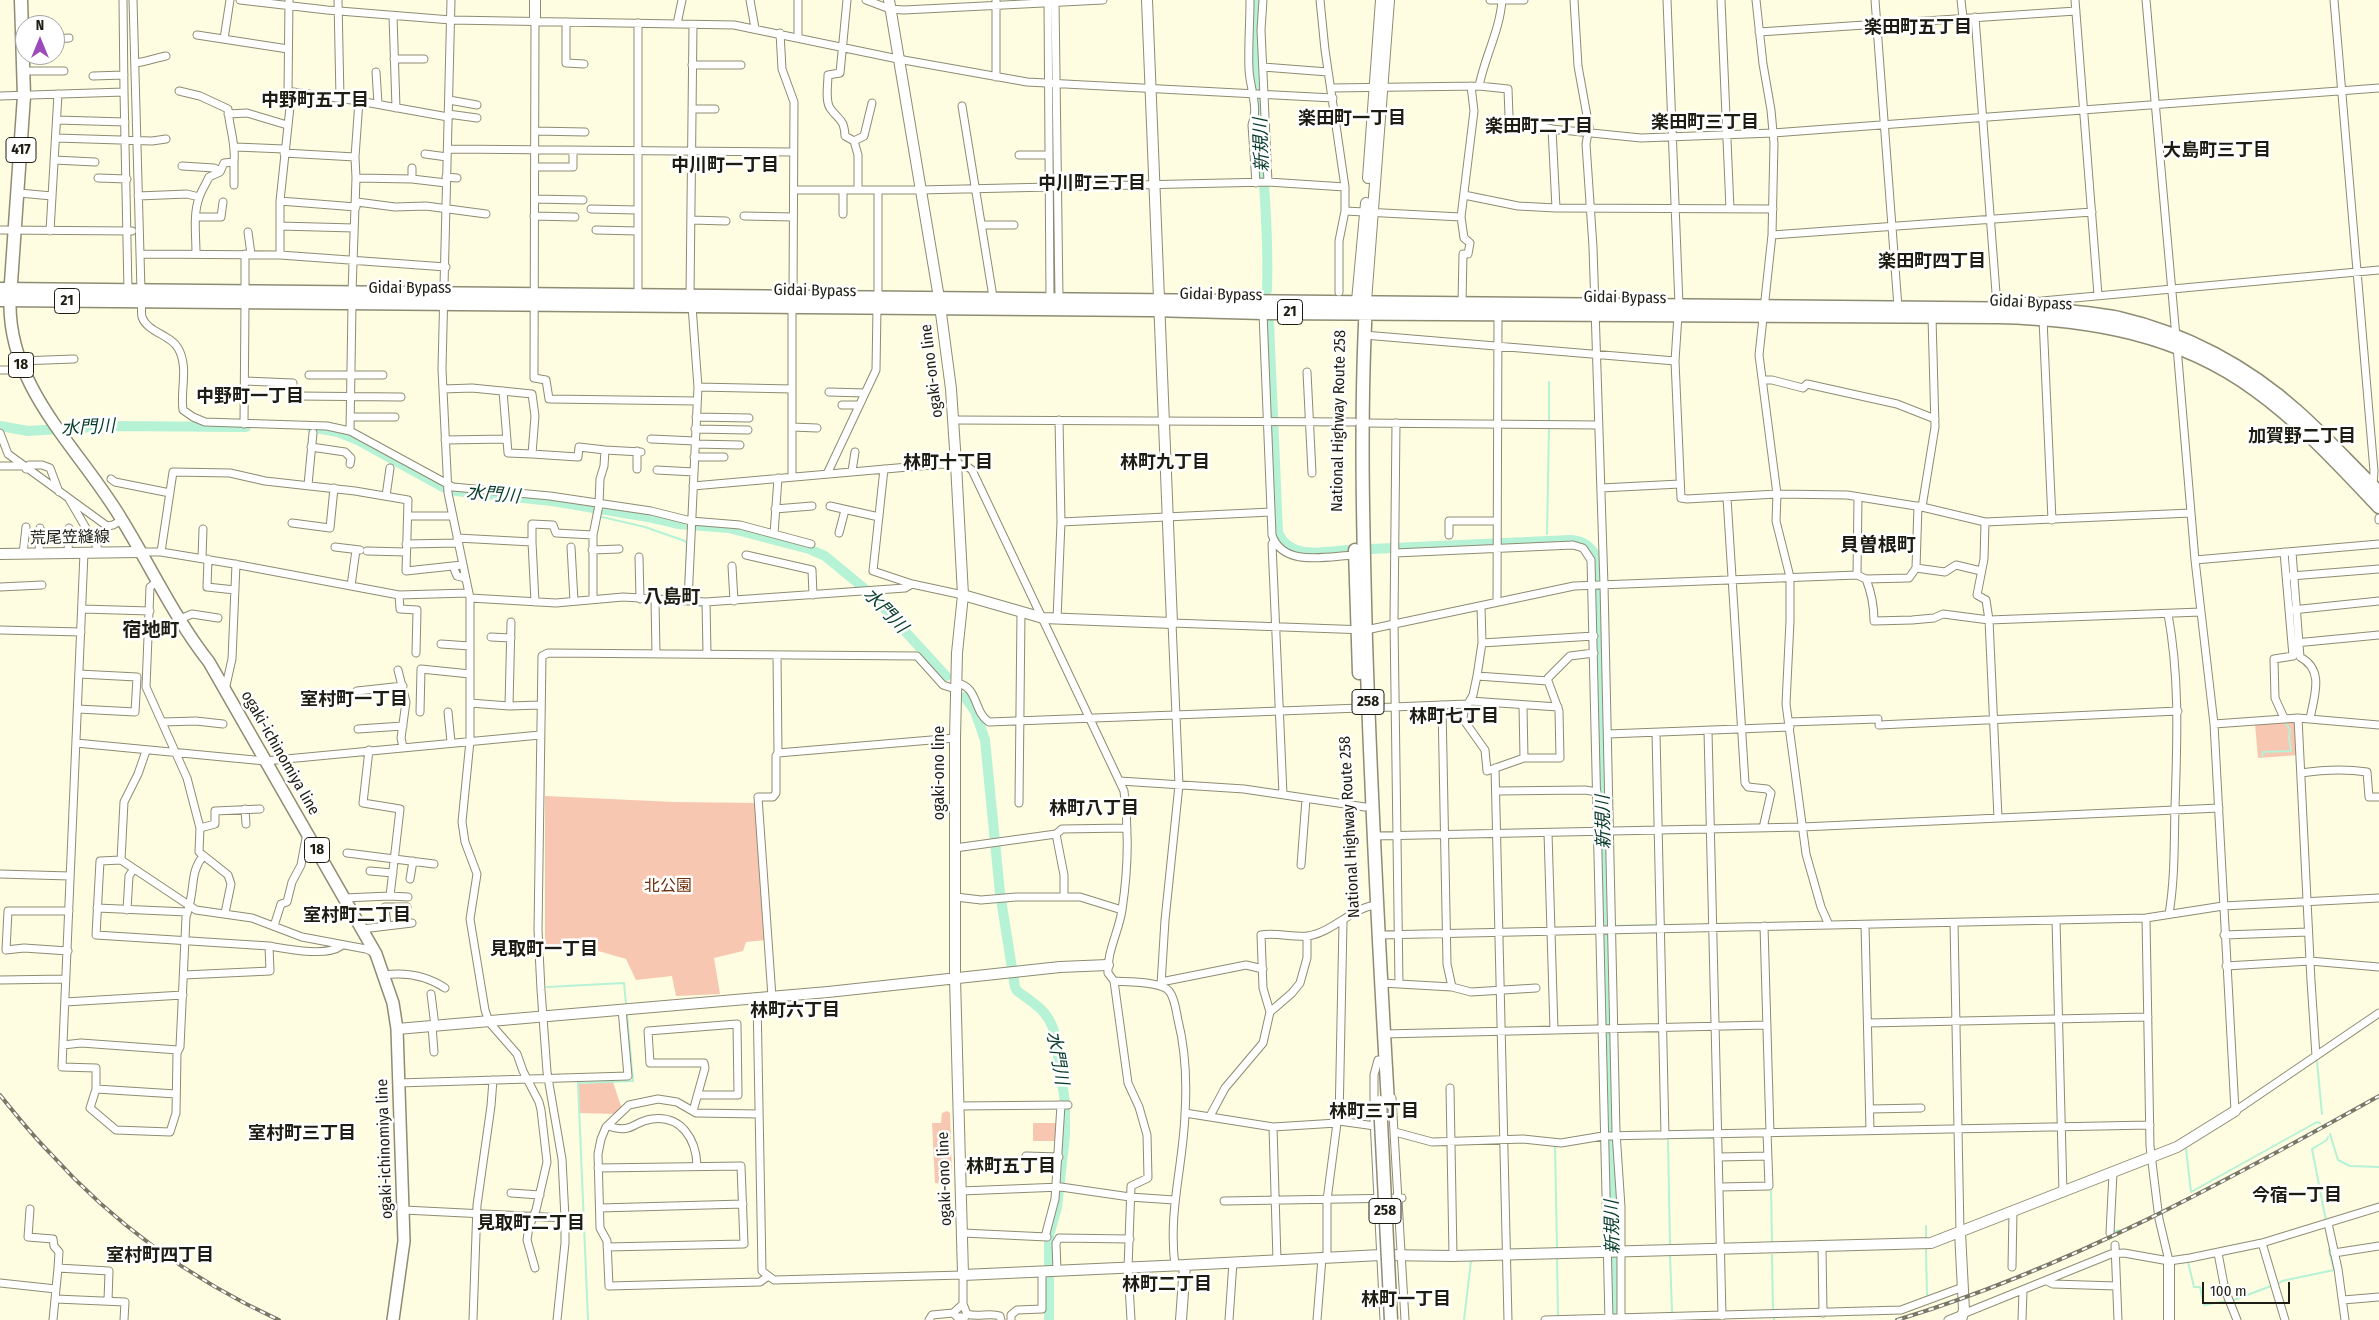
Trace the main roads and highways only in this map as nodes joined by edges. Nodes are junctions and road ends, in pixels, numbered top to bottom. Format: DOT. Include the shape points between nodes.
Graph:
graph roads {
  1 [pos="21,0"];
  2 [pos="22,15"];
  3 [pos="23,65"];
  4 [pos="5,295"];
  5 [pos="534,300"];
  6 [pos="691,301"];
  7 [pos="939,303"];
  8 [pos="1160,305"];
  9 [pos="1361,307"];
  10 [pos="1594,309"];
  11 [pos="1764,310"];
  12 [pos="2176,342"];
  13 [pos="1358,422"];
  14 [pos="2376,489"];
  15 [pos="2379,507"];
  16 [pos="1361,630"];
  17 [pos="1364,708"];
  18 [pos="1374,905"];
  19 [pos="1382,1062"];
  20 [pos="1384,1103"];
  21 [pos="393,1320"];
  22 [pos="1391,1320"];
  23 [pos="1399,1320"];
  1 -- 2 [label="highway, 417"];
  3 -- 4 [label="highway, 417" via="19,193"];
  4 -- 5 [label="highway, Gidai Bypass / 21"];
  4 -- 21 [label="main road, ogaki-ichinomiya line / 18" via="22,366 52,422 122,520 192,641 209,662 376,954 384,975 397,1029 404,1210 404,1241"];
  5 -- 6 [label="highway, Gidai Bypass / 21"];
  5 -- 6 [label="highway, Gidai Bypass / 21" via="638,296"];
  6 -- 7 [label="highway, Gidai Bypass / 21"];
  7 -- 8 [label="highway, Gidai Bypass / 21"];
  7 -- 8 [label="highway, Gidai Bypass / 21" via="993,297"];
  8 -- 9 [label="highway, Gidai Bypass / 21"];
  8 -- 9 [label="highway, Gidai Bypass / 21" via="1263,313"];
  9 -- 10 [label="highway, Gidai Bypass / 21" via="1498,313"];
  9 -- 10 [label="highway, Gidai Bypass / 21" via="1462,303"];
  9 -- 13 [label="highway, National Highway Route 258 / 258"];
  9 -- 13 [label="highway, National Highway Route 258 / 258" via="1364,335"];
  10 -- 11 [label="highway, Gidai Bypass / 21"];
  11 -- 12 [label="highway, Gidai Bypass / 21" via="2042,319 2116,328"];
  11 -- 12 [label="highway, Gidai Bypass / 21" via="1997,304 2119,318"];
  12 -- 14 [label="highway, Gidai Bypass / 21" via="2217,355 2260,381 2298,412"];
  12 -- 15 [label="highway, Gidai Bypass / 21" via="2255,389 2292,420"];
  13 -- 16 [label="highway, National Highway Route 258 / 258"];
  13 -- 16 [label="highway, National Highway Route 258 / 258" via="1355,556"];
  16 -- 17 [label="highway, National Highway Route 258 / 258"];
  17 -- 18 [label="highway, National Highway Route 258 / 258" via="1374,836"];
  17 -- 18 [label="highway, National Highway Route 258 / 258" via="1365,807"];
  18 -- 19 [label="highway, National Highway Route 258 / 258"];
  18 -- 19 [label="highway, National Highway Route 258 / 258" via="1379,935 1384,1034"];
  19 -- 20 [label="highway, National Highway Route 258 / 258"];
  20 -- 22 [label="highway, National Highway Route 258 / 258, bridge"];
  20 -- 23 [label="highway, National Highway Route 258 / 258"];
}
